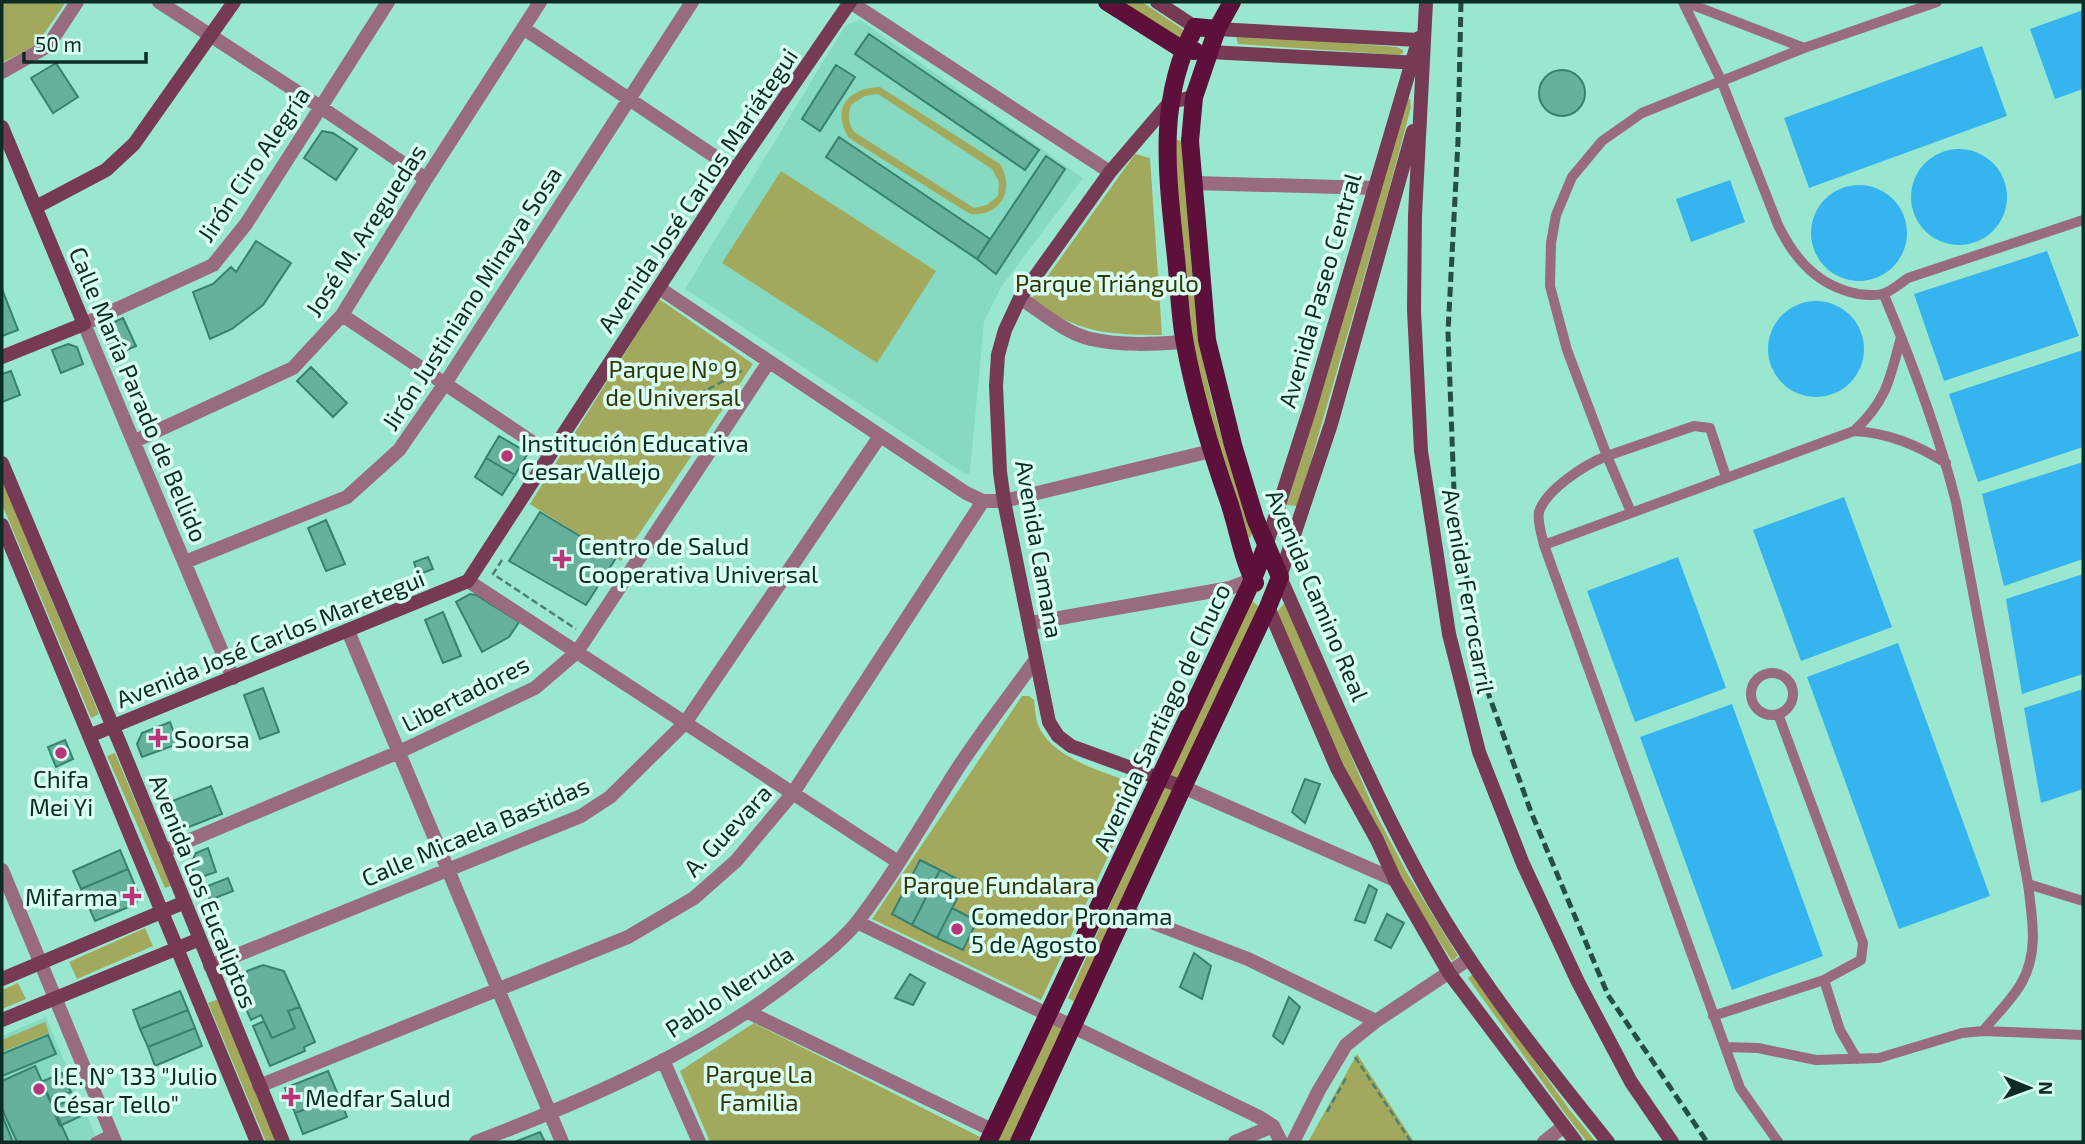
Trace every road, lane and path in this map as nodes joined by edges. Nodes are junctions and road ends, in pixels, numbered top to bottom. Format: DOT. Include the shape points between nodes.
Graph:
graph roads {
  1 [pos="77,2"];
  2 [pos="159,2"];
  3 [pos="234,2"];
  4 [pos="388,2"];
  5 [pos="540,2"];
  6 [pos="692,2"];
  7 [pos="850,2"];
  8 [pos="1107,2"];
  9 [pos="1157,2"];
  10 [pos="1232,2"];
  11 [pos="1684,2"];
  12 [pos="1937,2"];
  13 [pos="1426,8"];
  14 [pos="1195,27"];
  15 [pos="523,28"];
  16 [pos="1217,29"];
  17 [pos="212,35"];
  18 [pos="1418,40"];
  19 [pos="1804,48"];
  20 [pos="1183,50"];
  21 [pos="1209,52"];
  22 [pos="1417,63"];
  23 [pos="2,72"];
  24 [pos="1721,80"];
  25 [pos="1194,97"];
  26 [pos="627,99"];
  27 [pos="1421,100"];
  28 [pos="1170,102"];
  29 [pos="319,106"];
  30 [pos="2,127"];
  31 [pos="735,170"];
  32 [pos="1110,172"];
  33 [pos="426,178"];
  34 [pos="1194,183"];
  35 [pos="1375,188"];
  36 [pos="36,207"];
  37 [pos="2083,220"];
  38 [pos="659,288"];
  39 [pos="1884,295"];
  40 [pos="1020,298"];
  41 [pos="342,315"];
  42 [pos="84,324"];
  43 [pos="1901,336"];
  44 [pos="1185,342"];
  45 [pos="2,357"];
  46 [pos="768,362"];
  47 [pos="742,372"];
  48 [pos="446,382"];
  49 [pos="699,394"];
  50 [pos="1854,431"];
  51 [pos="880,436"];
  52 [pos="135,441"];
  53 [pos="1210,452"];
  54 [pos="550,454"];
  55 [pos="1607,456"];
  56 [pos="2,463"];
  57 [pos="1946,463"];
  58 [pos="1726,477"];
  59 [pos="982,501"];
  60 [pos="1004,501"];
  61 [pos="1630,512"];
  62 [pos="2,525"];
  63 [pos="1544,545"];
  64 [pos="1266,546"];
  65 [pos="184,562"];
  66 [pos="493,574"];
  67 [pos="1280,577"];
  68 [pos="1253,579"];
  69 [pos="468,581"];
  70 [pos="1268,607"];
  71 [pos="1031,623"];
  72 [pos="577,629"];
  73 [pos="348,631"];
  74 [pos="577,652"];
  75 [pos="1036,659"];
  76 [pos="233,678"];
  77 [pos="1778,714"];
  78 [pos="685,723"];
  79 [pos="113,726"];
  80 [pos="89,736"];
  81 [pos="399,752"];
  82 [pos="1159,778"];
  83 [pos="1183,787"];
  84 [pos="793,793"];
  85 [pos="164,851"];
  86 [pos="898,862"];
  87 [pos="2,870"];
  88 [pos="448,870"];
  89 [pos="1395,880"];
  90 [pos="2028,884"];
  91 [pos="2083,901"];
  92 [pos="185,902"];
  93 [pos="162,912"];
  94 [pos="1125,912"];
  95 [pos="857,922"];
  96 [pos="200,939"];
  97 [pos="176,948"];
  98 [pos="1469,959"];
  99 [pos="40,963"];
  100 [pos="210,966"];
  101 [pos="1449,973"];
  102 [pos="2,979"];
  103 [pos="1824,980"];
  104 [pos="498,989"];
  105 [pos="55,998"];
  106 [pos="748,1012"];
  107 [pos="1049,1014"];
  108 [pos="1713,1016"];
  109 [pos="2,1020"];
  110 [pos="1376,1021"];
  111 [pos="1073,1025"];
  112 [pos="1983,1031"];
  113 [pos="2083,1035"];
  114 [pos="1346,1045"];
  115 [pos="1725,1047"];
  116 [pos="1857,1059"];
  117 [pos="663,1060"];
  118 [pos="1350,1071"];
  119 [pos="259,1086"];
  120 [pos="550,1114"];
  121 [pos="1324,1117"];
  122 [pos="1273,1126"];
  123 [pos="1564,1126"];
  124 [pos="991,1137"];
  125 [pos="113,1138"];
  126 [pos="95,1142"];
  127 [pos="257,1142"];
  128 [pos="283,1142"];
  129 [pos="476,1142"];
  130 [pos="562,1142"];
  131 [pos="699,1142"];
  132 [pos="1019,1142"];
  133 [pos="1235,1142"];
  134 [pos="1281,1142"];
  135 [pos="1293,1142"];
  136 [pos="1411,1142"];
  137 [pos="1544,1142"];
  138 [pos="1576,1142"];
  139 [pos="1608,1142"];
  140 [pos="1672,1142"];
  141 [pos="1778,1142"];
  1 -- 23 [label="street" via="48,46"];
  2 -- 17 [label="street"];
  3 -- 17 [label="street"];
  4 -- 29 [label="street, Jirón Ciro Alegría"];
  5 -- 15 [label="street, José M. Areguedas"];
  6 -- 26 [label="street, Jirón Justiniano Minaya Sosa"];
  7 -- 31 [label="street, Avenida José Carlos Mariátegui"];
  7 -- 32 [label="street"];
  8 -- 20 [label="main road"];
  9 -- 14 [label="street"];
  10 -- 16 [label="main road, Avenida Camino Real"];
  11 -- 19 [label="lane"];
  11 -- 24 [label="lane"];
  12 -- 19 [label="lane"];
  13 -- 18 [label="street, Avenida Paseo Central"];
  13 -- 22 [label="street, Avenida Ferrocarril"];
  14 -- 16 [label="main road"];
  14 -- 20 [label="main road, Avenida Camino Real"];
  15 -- 26 [label="street"];
  15 -- 33 [label="street, José M. Areguedas"];
  16 -- 18 [label="street"];
  16 -- 21 [label="main road, Avenida Camino Real"];
  17 -- 29 [label="street"];
  17 -- 36 [label="street" via="134,144 106,170"];
  18 -- 22 [label="street, Avenida Paseo Central"];
  19 -- 24 [label="lane"];
  20 -- 21 [label="main road"];
  20 -- 28 [label="main road, Avenida Camino Real"];
  21 -- 22 [label="street"];
  21 -- 25 [label="main road, Avenida Camino Real"];
  22 -- 27 [label="street, Avenida Ferrocarril"];
  22 -- 35 [label="street, Avenida Paseo Central"];
  24 -- 39 [label="lane" via="1789,248 1805,268 1841,290"];
  24 -- 55 [label="lane" via="1642,113 1602,141 1572,177 1556,215 1550,286 1567,350"];
  25 -- 28 [label="street"];
  25 -- 34 [label="main road, Avenida Camino Real" via="1190,141"];
  26 -- 31 [label="street"];
  26 -- 48 [label="street, Jirón Justiniano Minaya Sosa"];
  27 -- 67 [label="street, Avenida Paseo Central" via="1331,424"];
  27 -- 140 [label="street, Avenida Ferrocarril" via="1415,228 1417,401 1428,501 1457,673 1479,752 1529,876 1578,982 1632,1082"];
  28 -- 32 [label="street, Avenida Camana"];
  28 -- 44 [label="main road, Avenida Camino Real" via="1168,182"];
  29 -- 33 [label="street"];
  29 -- 42 [label="street, Jirón Ciro Alegría" via="246,224 213,265"];
  30 -- 36 [label="street, Calle María Parado de Bellido"];
  31 -- 38 [label="street, Avenida José Carlos Mariátegui"];
  32 -- 40 [label="street, Avenida Camana"];
  33 -- 41 [label="street, José M. Areguedas"];
  34 -- 35 [label="street"];
  34 -- 64 [label="main road, Avenida Camino Real" via="1207,340 1233,445"];
  35 -- 64 [label="street, Avenida Paseo Central"];
  36 -- 42 [label="street, Calle María Parado de Bellido"];
  37 -- 39 [label="lane" via="1908,278"];
  38 -- 46 [label="street"];
  38 -- 54 [label="street, Avenida José Carlos Mariátegui"];
  39 -- 43 [label="lane"];
  40 -- 44 [label="street" via="1090,339 1140,345"];
  40 -- 60 [label="street, Avenida Camana" via="998,355"];
  41 -- 48 [label="street"];
  41 -- 52 [label="street, José M. Areguedas" via="293,368"];
  42 -- 45 [label="street, Jirón Ciro Alegría"];
  42 -- 52 [label="street, Calle María Parado de Bellido"];
  43 -- 50 [label="lane" via="1882,399"];
  43 -- 57 [label="lane"];
  44 -- 53 [label="main road, Avenida Camino Real"];
  46 -- 51 [label="street"];
  46 -- 74 [label="street, Libertadores"];
  47 -- 49 [label="path"];
  48 -- 54 [label="street"];
  48 -- 65 [label="street, Jirón Justiniano Minaya Sosa" via="399,450 347,497"];
  50 -- 57 [label="lane" via="1878,432 1907,442"];
  50 -- 58 [label="lane"];
  51 -- 59 [label="street"];
  51 -- 78 [label="street, Calle Micaela Bastidas"];
  52 -- 65 [label="street, Calle María Parado de Bellido"];
  53 -- 60 [label="street"];
  53 -- 68 [label="main road, Avenida Camino Real"];
  54 -- 69 [label="street, Avenida José Carlos Mariátegui"];
  55 -- 58 [label="lane" via="1703,426 1710,428"];
  55 -- 61 [label="lane"];
  55 -- 63 [label="lane" via="1591,462 1550,494 1538,514"];
  56 -- 79 [label="street, Avenida Los Eucaliptos"];
  57 -- 90 [label="lane"];
  58 -- 61 [label="lane"];
  59 -- 60 [label="street"];
  59 -- 84 [label="street, A. Guevara"];
  60 -- 71 [label="street, Avenida Camana"];
  61 -- 63 [label="lane"];
  62 -- 80 [label="street, Avenida Los Eucaliptos"];
  63 -- 108 [label="lane"];
  64 -- 67 [label="main road, Avenida Camino Real"];
  64 -- 68 [label="main road, Avenida Paseo Central"];
  65 -- 76 [label="street, Calle María Parado de Bellido"];
  66 -- 72 [label="path"];
  67 -- 70 [label="main road, Avenida Paseo Central"];
  67 -- 98 [label="street, Avenida Camino Real" via="1375,790 1416,872"];
  68 -- 70 [label="main road, Avenida Camino Real"];
  68 -- 71 [label="street" via="1230,588"];
  68 -- 82 [label="main road, Avenida Santiago de Chuco"];
  69 -- 73 [label="street, Avenida José Carlos Maretegui"];
  69 -- 74 [label="street"];
  70 -- 83 [label="main road, Avenida Santiago de Chuco"];
  70 -- 89 [label="street, Avenida Camino Real" via="1336,768"];
  71 -- 75 [label="street, Avenida Camana"];
  73 -- 76 [label="street, Avenida José Carlos Maretegui"];
  73 -- 81 [label="street"];
  74 -- 78 [label="street"];
  74 -- 81 [label="street, Libertadores" via="535,688"];
  75 -- 82 [label="street, Avenida Camana" via="1049,722 1058,736 1071,746"];
  75 -- 86 [label="street, Pablo Neruda"];
  76 -- 79 [label="street, Avenida José Carlos Maretegui"];
  77 -- 77 [label="lane" via="1792,700 1791,687 1776,673 1763,675 1753,684 1751,698 1764,714"];
  77 -- 103 [label="lane" via="1863,943 1861,960"];
  78 -- 84 [label="street"];
  78 -- 88 [label="street, Calle Micaela Bastidas" via="620,789 581,816"];
  79 -- 80 [label="street, Avenida José Carlos Maretegui"];
  79 -- 85 [label="street, Avenida Los Eucaliptos"];
  80 -- 93 [label="street, Avenida Los Eucaliptos"];
  81 -- 85 [label="street, Libertadores"];
  81 -- 88 [label="street"];
  82 -- 83 [label="street, Avenida Camana"];
  82 -- 107 [label="main road, Avenida Santiago de Chuco"];
  83 -- 89 [label="street"];
  83 -- 94 [label="main road, Avenida Santiago de Chuco"];
  84 -- 86 [label="street"];
  84 -- 104 [label="street, A. Guevara" via="736,861 694,898 628,937"];
  85 -- 92 [label="street, Avenida Los Eucaliptos"];
  86 -- 95 [label="street, Pablo Neruda"];
  87 -- 99 [label="street"];
  88 -- 100 [label="street, Calle Micaela Bastidas"];
  88 -- 104 [label="street"];
  89 -- 101 [label="street, Avenida Camino Real"];
  90 -- 91 [label="lane"];
  90 -- 112 [label="lane" via="2035,937 2031,962 2021,984"];
  92 -- 93 [label="street"];
  92 -- 96 [label="street, Avenida Los Eucaliptos"];
  93 -- 97 [label="street, Avenida Los Eucaliptos"];
  93 -- 99 [label="street"];
  94 -- 110 [label="street" via="1248,959"];
  94 -- 111 [label="main road, Avenida Santiago de Chuco"];
  95 -- 106 [label="street, Pablo Neruda" via="827,952"];
  95 -- 107 [label="street"];
  96 -- 97 [label="street"];
  96 -- 100 [label="street, Avenida Los Eucaliptos"];
  97 -- 105 [label="street"];
  97 -- 127 [label="street, Avenida Los Eucaliptos"];
  98 -- 101 [label="street"];
  98 -- 139 [label="street, Avenida Camino Real"];
  99 -- 102 [label="street"];
  99 -- 105 [label="street"];
  100 -- 119 [label="street, Avenida Los Eucaliptos"];
  101 -- 110 [label="street"];
  101 -- 123 [label="street, Avenida Camino Real"];
  103 -- 108 [label="lane"];
  103 -- 116 [label="lane" via="1840,1030"];
  104 -- 119 [label="street, A. Guevara"];
  104 -- 120 [label="street"];
  105 -- 109 [label="street"];
  105 -- 125 [label="street"];
  106 -- 117 [label="street, Pablo Neruda"];
  106 -- 124 [label="street"];
  107 -- 111 [label="street"];
  107 -- 124 [label="main road, Avenida Santiago de Chuco"];
  108 -- 115 [label="lane"];
  110 -- 114 [label="street"];
  111 -- 122 [label="street"];
  111 -- 132 [label="main road, Avenida Santiago de Chuco"];
  112 -- 113 [label="lane"];
  112 -- 116 [label="lane" via="1879,1058"];
  114 -- 135 [label="street"];
  114 -- 136 [label="path"];
  115 -- 116 [label="lane" via="1758,1048 1816,1060"];
  115 -- 141 [label="lane" via="1740,1088"];
  117 -- 120 [label="street, Pablo Neruda"];
  117 -- 131 [label="street"];
  118 -- 121 [label="path"];
  119 -- 128 [label="street, Avenida Los Eucaliptos"];
  120 -- 129 [label="street, Pablo Neruda"];
  120 -- 130 [label="street"];
  122 -- 133 [label="street"];
  122 -- 134 [label="street"];
  123 -- 137 [label="street"];
  123 -- 138 [label="street, Avenida Camino Real"];
  125 -- 126 [label="lane"];
}
